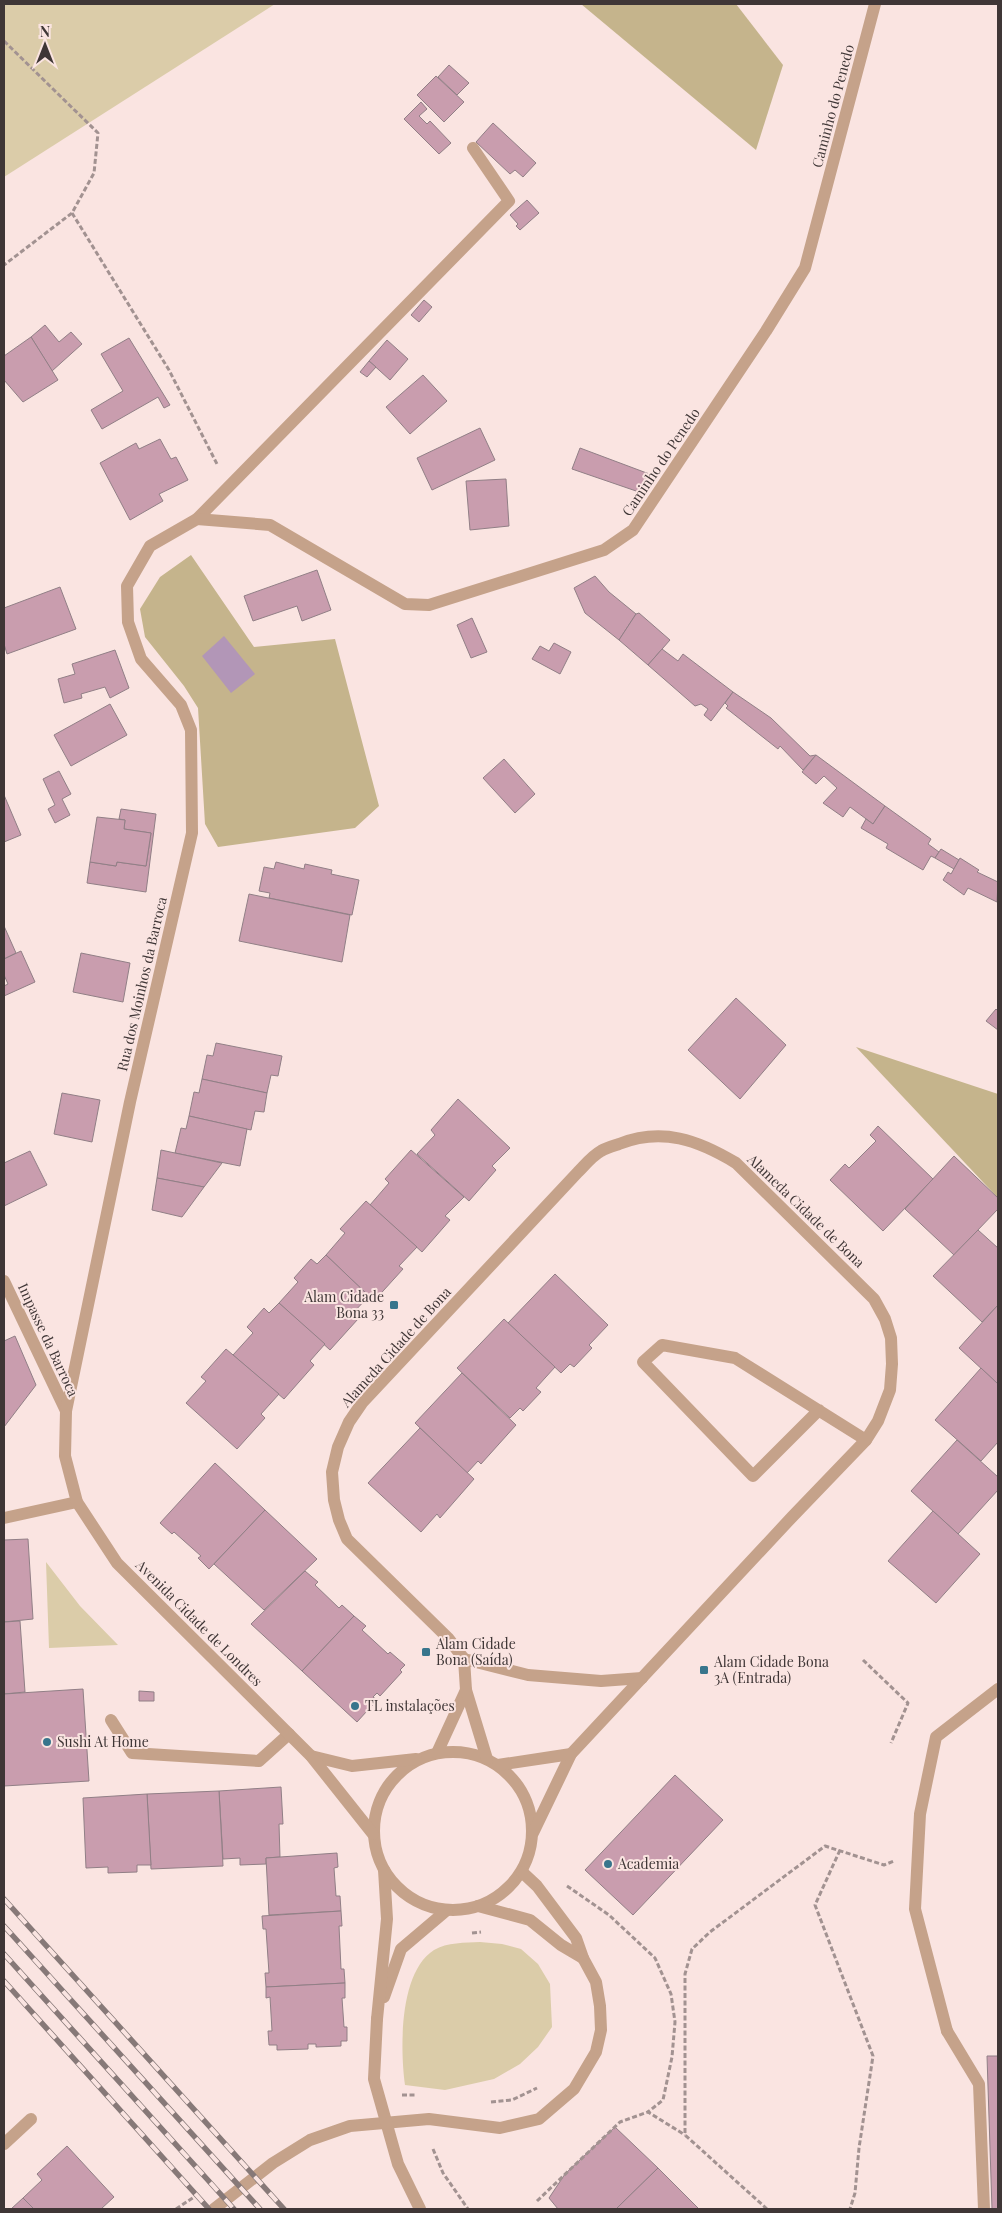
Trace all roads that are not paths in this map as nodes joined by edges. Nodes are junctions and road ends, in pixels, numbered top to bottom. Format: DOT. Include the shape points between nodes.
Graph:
graph roads {
  1 [pos="875,4"];
  2 [pos="473,148"];
  3 [pos="197,519"];
  4 [pos="4,1281"];
  5 [pos="819,1410"];
  6 [pos="66,1411"];
  7 [pos="866,1440"];
  8 [pos="77,1502"];
  9 [pos="4,1518"];
  10 [pos="464,1659"];
  11 [pos="642,1678"];
  12 [pos="998,1689"];
  13 [pos="466,1690"];
  14 [pos="111,1720"];
  15 [pos="289,1734"];
  16 [pos="437,1753"];
  17 [pos="571,1754"];
  18 [pos="311,1756"];
  19 [pos="419,1759"];
  20 [pos="492,1762"];
  21 [pos="533,1833"];
  22 [pos="373,1834"];
  23 [pos="384,1870"];
  24 [pos="522,1872"];
  25 [pos="478,1906"];
  26 [pos="446,1910"];
  27 [pos="583,1958"];
  28 [pos="377,2018"];
  29 [pos="31,2119"];
  30 [pos="4,2144"];
  31 [pos="214,2209"];
  32 [pos="420,2209"];
  33 [pos="984,2209"];
  1 -- 3 [label="street, Caminho do Penedo" via="805,268 632,530 604,550 429,605 405,604 270,525"];
  2 -- 3 [label="street, Rua dos Moinhos da Barroca" via="509,202"];
  3 -- 6 [label="street, Rua dos Moinhos da Barroca" via="150,546 127,586 128,622 141,659 181,704 191,730 192,833 130,1102"];
  4 -- 6 [label="street, Impasse da Barroca"];
  5 -- 5 [label="street" via="734,1358 662,1345 644,1362 753,1476"];
  5 -- 7 [label="street"];
  6 -- 8 [label="street, Rua dos Moinhos da Barroca" via="65,1456"];
  7 -- 10 [label="street, Alameda Cidade de Bona" via="890,1390 892,1364 891,1338 874,1299 736,1163 714,1150 661,1135 630,1140 601,1151 362,1403 338,1447 332,1472 334,1500 347,1538 448,1638"];
  7 -- 11 [label="street, Alameda Cidade de Bona"];
  8 -- 9 [label="street"];
  8 -- 15 [label="street, Avenida Cidade de Londres" via="117,1563"];
  10 -- 11 [label="street" via="528,1675 601,1681"];
  10 -- 13 [label="street"];
  11 -- 17 [label="street, Alameda Cidade de Bona"];
  12 -- 33 [label="street" via="936,1738 920,1814 915,1909 947,2031 979,2084"];
  13 -- 16 [label="street"];
  13 -- 20 [label="street"];
  14 -- 15 [label="street" via="132,1752 259,1760"];
  15 -- 18 [label="street, Avenida Cidade de Londres"];
  16 -- 19 [label="street"];
  16 -- 20 [label="street" via="454,1751"];
  17 -- 20 [label="street"];
  17 -- 21 [label="street, Alameda Cidade de Bona"];
  18 -- 19 [label="street" via="352,1766"];
  18 -- 22 [label="street, Avenida Cidade de Londres"];
  19 -- 22 [label="street" via="400,1772 385,1790 376,1811"];
  20 -- 21 [label="street" via="513,1778 524,1794 531,1813"];
  21 -- 24 [label="street"];
  22 -- 23 [label="street" via="376,1853"];
  23 -- 26 [label="street" via="397,1888 415,1900"];
  23 -- 28 [label="street" via="386,1919"];
  24 -- 25 [label="street" via="496,1898"];
  24 -- 27 [label="street" via="537,1886 576,1938"];
  25 -- 26 [label="street"];
  25 -- 27 [label="street" via="530,1920"];
  26 -- 28 [label="street" via="401,1949"];
  27 -- 31 [label="street" via="596,1982 600,2006 601,2030 596,2052 574,2089 539,2119 500,2128 429,2119 350,2126 310,2140 273,2163"];
  28 -- 32 [label="street, bridge" via="374,2079 398,2164"];
  29 -- 30 [label="street"];
}
